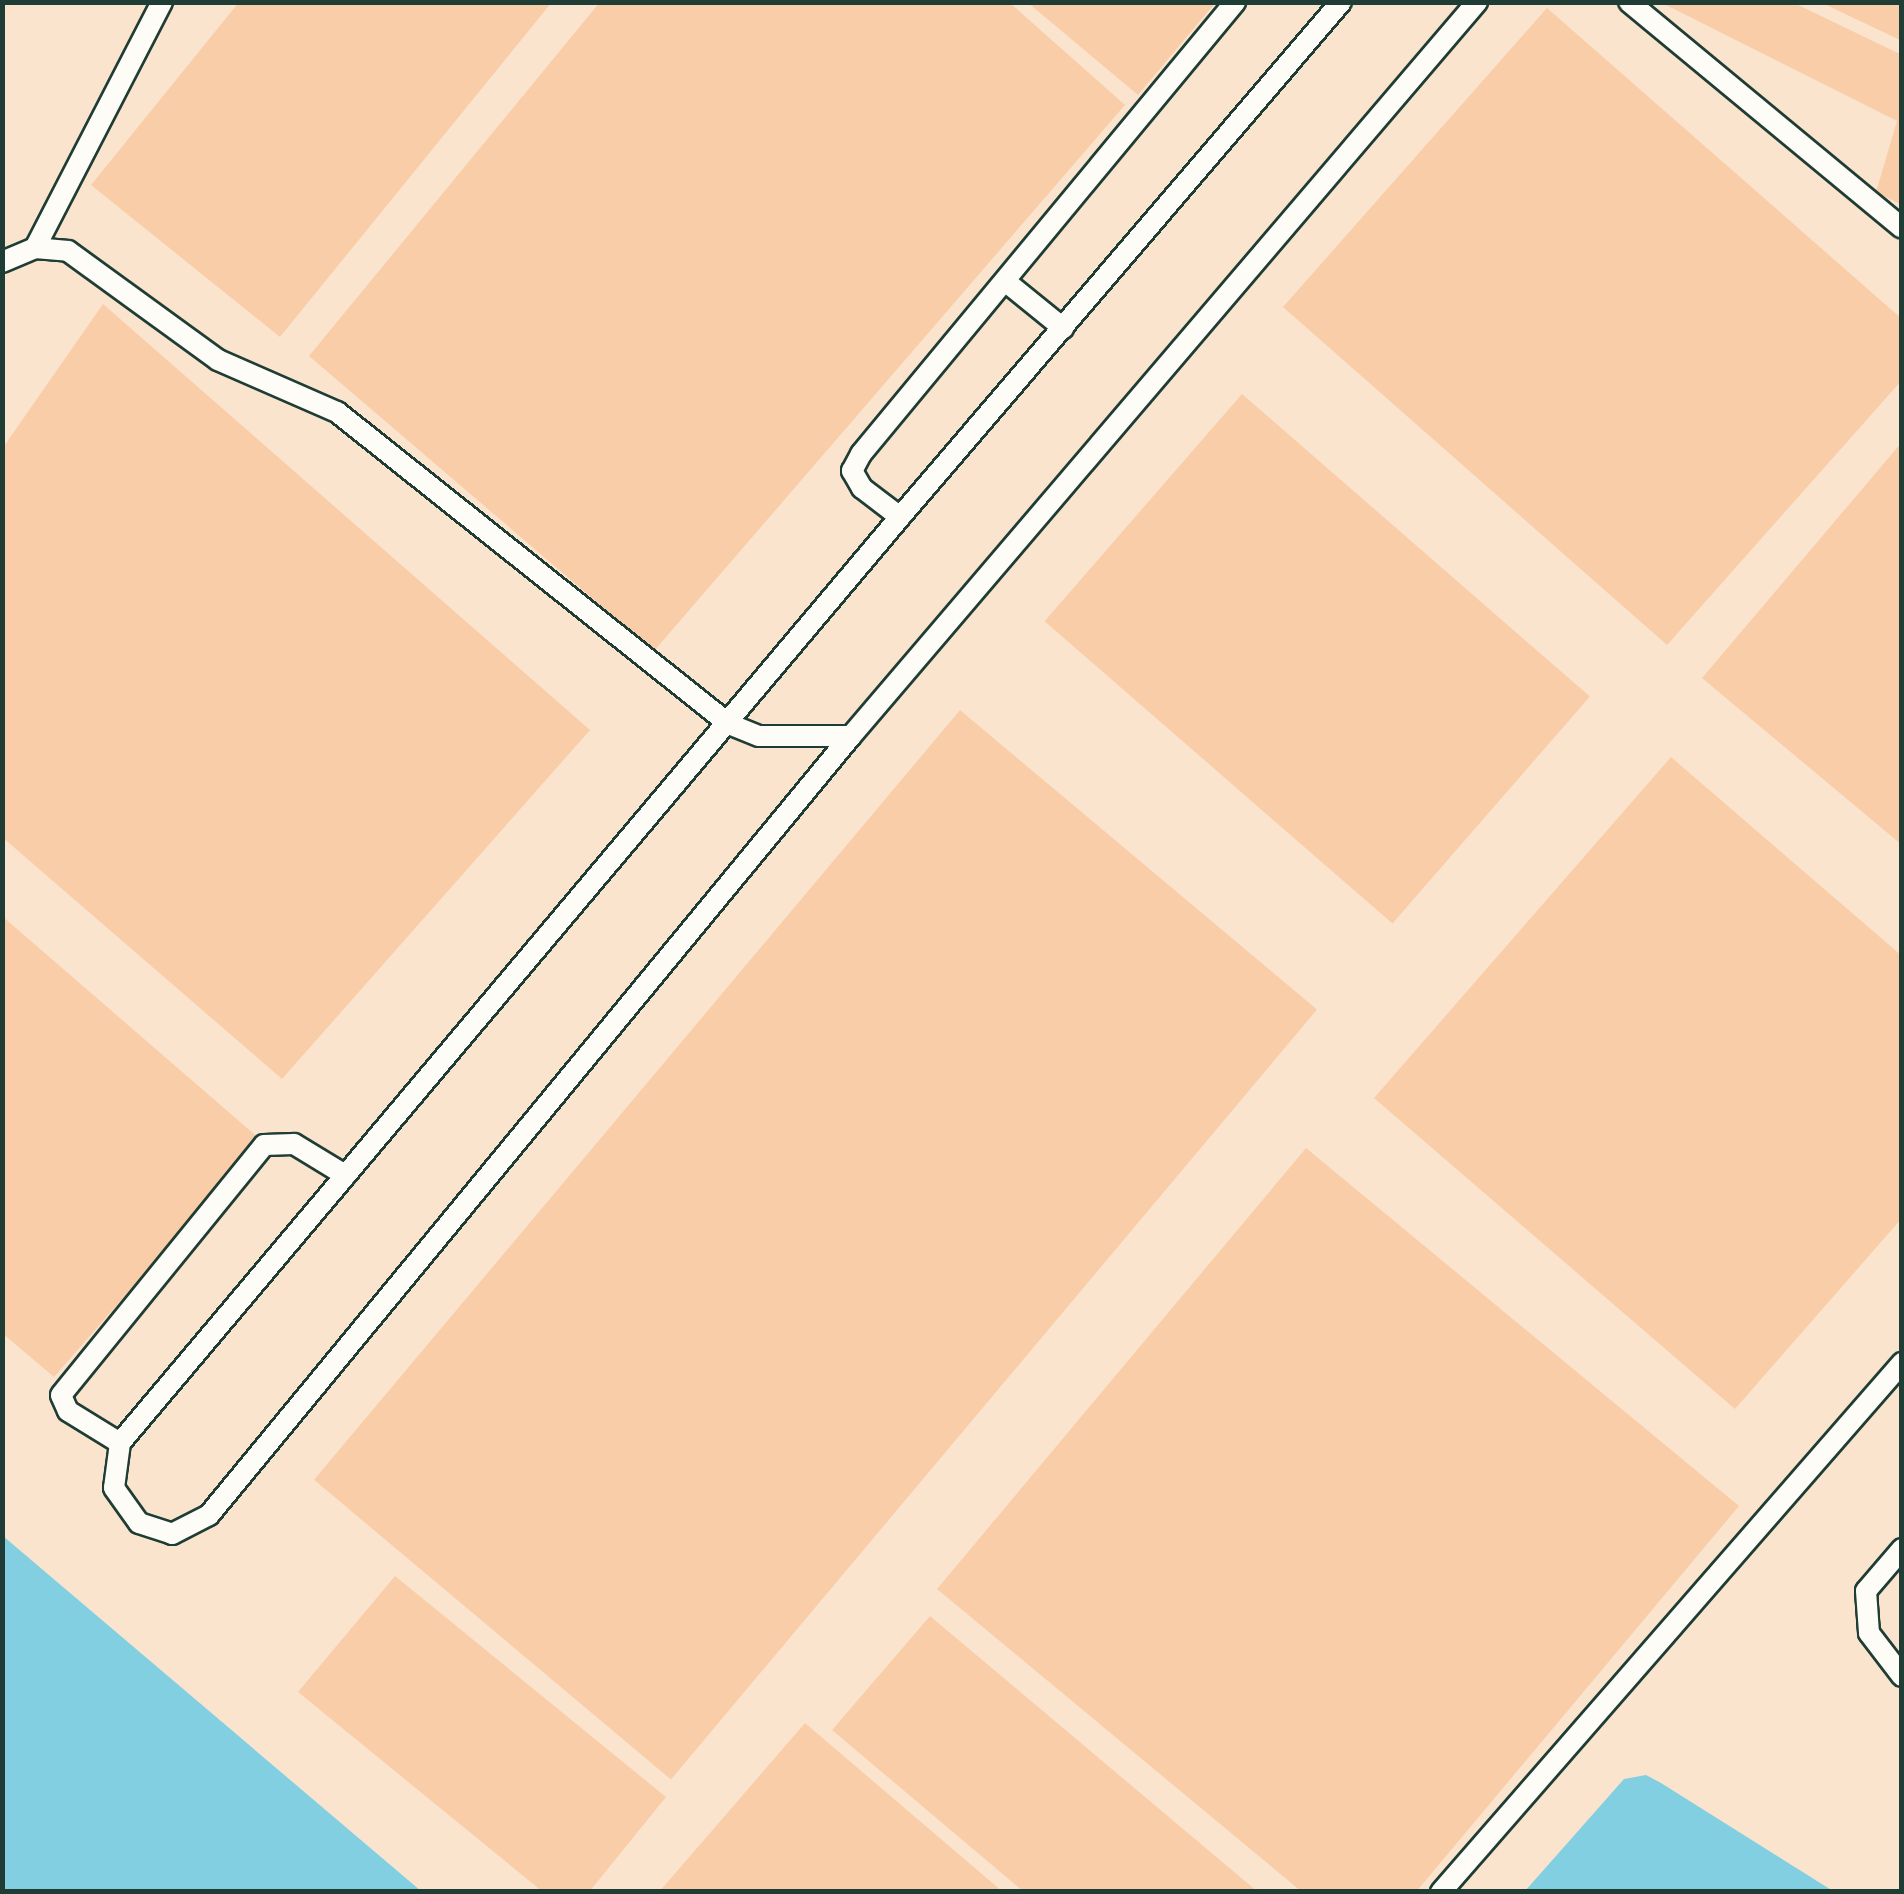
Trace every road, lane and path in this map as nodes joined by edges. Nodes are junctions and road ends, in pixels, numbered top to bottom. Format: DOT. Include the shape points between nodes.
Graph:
graph roads {
  1 [pos="162,2"];
  2 [pos="1235,2"];
  3 [pos="1341,2"];
  4 [pos="1477,2"];
  5 [pos="1629,2"];
  6 [pos="1902,228"];
  7 [pos="35,248"];
  8 [pos="2,262"];
  9 [pos="1005,280"];
  10 [pos="1063,328"];
  11 [pos="900,518"];
  12 [pos="729,724"];
  13 [pos="851,736"];
  14 [pos="345,1174"];
  15 [pos="1902,1362"];
  16 [pos="120,1443"];
  17 [pos="1902,1549"];
  18 [pos="1902,1676"];
  19 [pos="1441,1892"];
  1 -- 7 [label="lane"];
  2 -- 9 [label="lane"];
  3 -- 10 [label="lane"];
  4 -- 13 [label="lane"];
  5 -- 6 [label="lane"];
  7 -- 8 [label="lane"];
  7 -- 12 [label="lane" via="68,251 218,360 337,412"];
  9 -- 10 [label="lane"];
  9 -- 11 [label="lane" via="852,471 862,488"];
  10 -- 11 [label="lane"];
  11 -- 12 [label="lane"];
  12 -- 13 [label="lane" via="759,736"];
  12 -- 14 [label="lane"];
  13 -- 16 [label="lane" via="209,1516 172,1534 140,1523 114,1488"];
  14 -- 16 [label="lane"];
  14 -- 16 [label="lane" via="294,1144 264,1145 61,1394 68,1411"];
  15 -- 19 [label="lane"];
  17 -- 18 [label="lane" via="1866,1592 1869,1632"];
}
